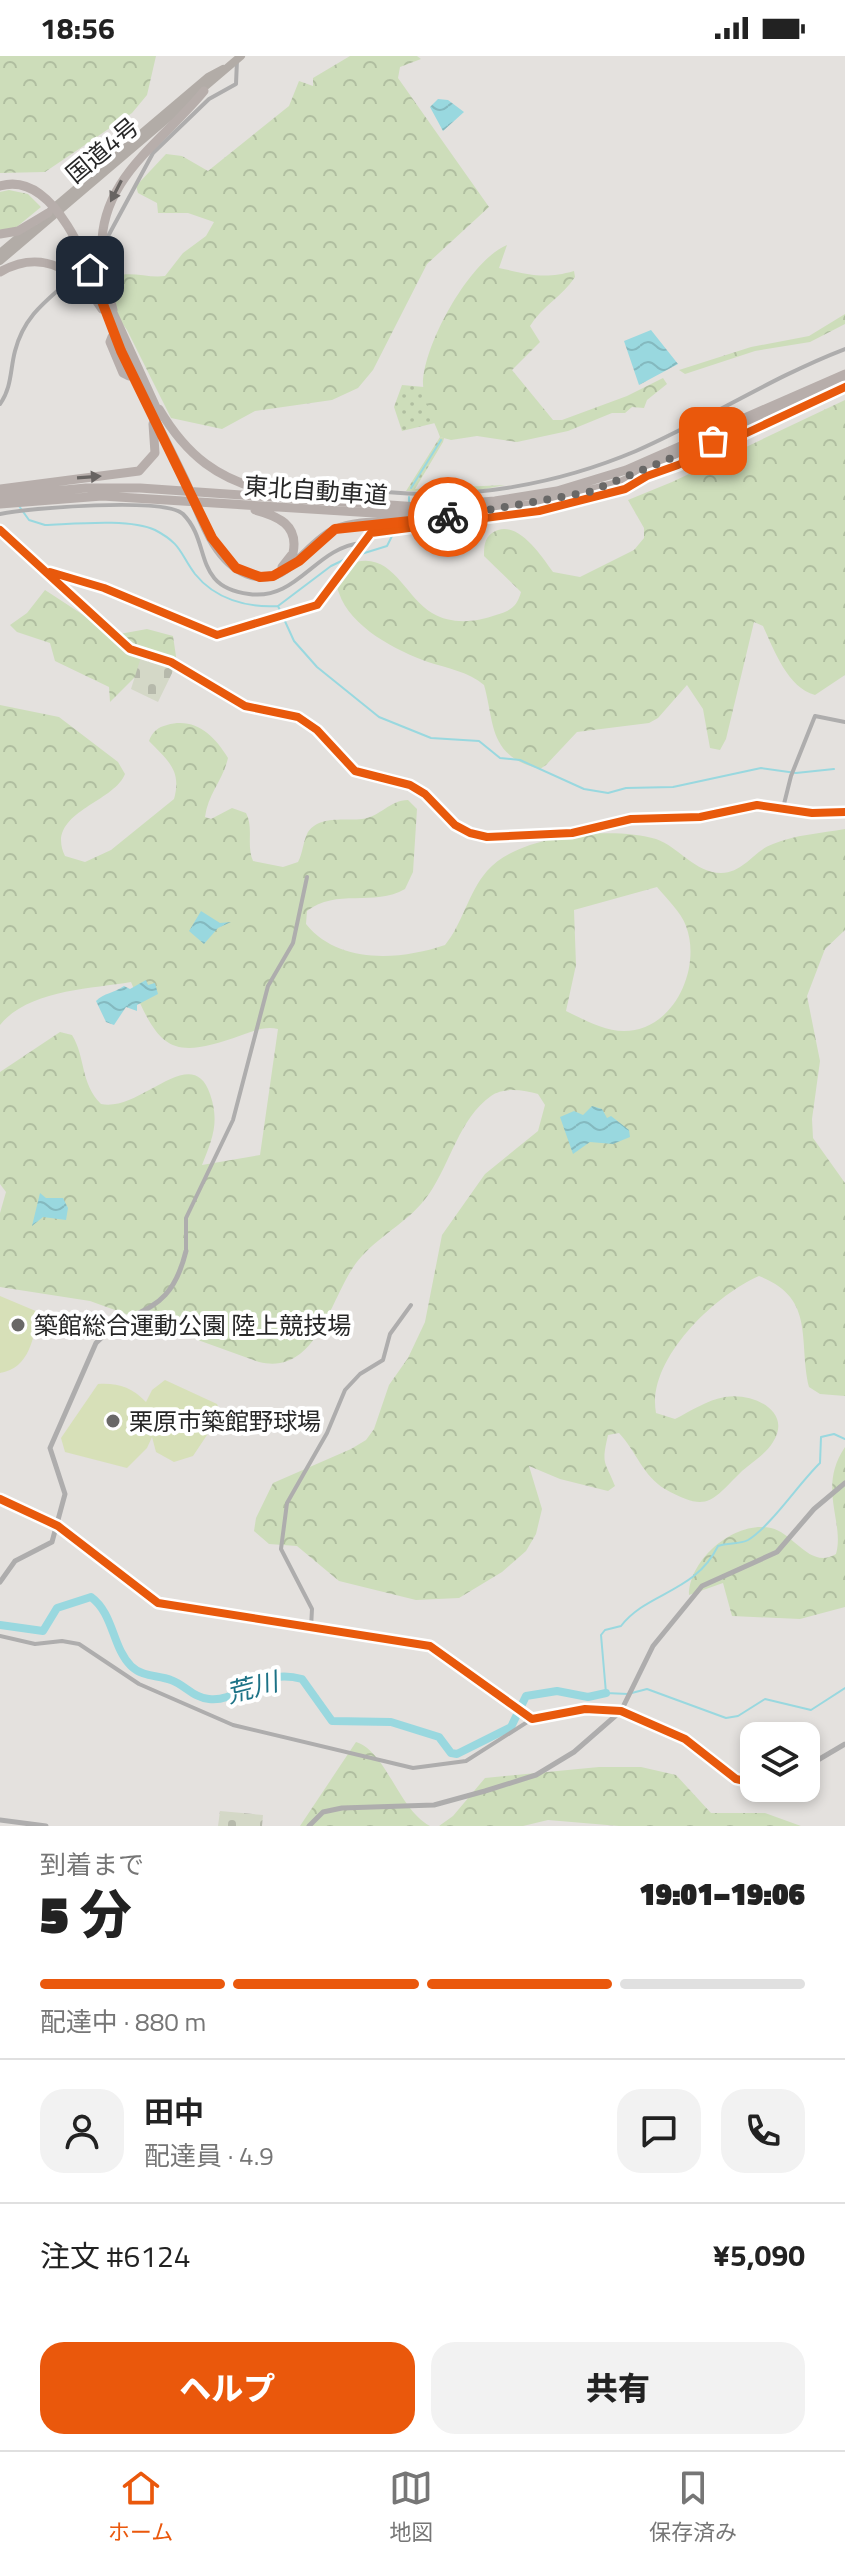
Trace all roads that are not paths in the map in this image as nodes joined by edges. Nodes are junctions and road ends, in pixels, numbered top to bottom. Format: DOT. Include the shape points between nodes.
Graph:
graph roads {
  1 [pos="239,58"];
  2 [pos="228,67"];
  3 [pos="204,91"];
  4 [pos="0,183"];
  5 [pos="48,213"];
  6 [pos="0,234"];
  7 [pos="106,240"];
  8 [pos="0,253"];
  9 [pos="0,261"];
  10 [pos="0,272"];
  11 [pos="71,279"];
  12 [pos="112,325"];
  13 [pos="845,349"];
  14 [pos="845,374"];
  15 [pos="845,384"];
  16 [pos="149,398"];
  17 [pos="0,404"];
  18 [pos="636,451"];
  19 [pos="638,458"];
  20 [pos="0,489"];
  21 [pos="386,492"];
  22 [pos="0,496"];
  23 [pos="16,498"];
  24 [pos="330,502"];
  25 [pos="0,504"];
  26 [pos="233,504"];
  27 [pos="495,510"];
  28 [pos="0,514"];
  29 [pos="205,518"];
  30 [pos="0,530"];
  31 [pos="363,543"];
  32 [pos="49,572"];
  33 [pos="845,722"];
  34 [pos="783,808"];
  35 [pos="845,812"];
  36 [pos="307,877"];
  37 [pos="186,1251"];
  38 [pos="411,1305"];
  39 [pos="845,1483"];
  40 [pos="0,1499"];
  41 [pos="58,1526"];
  42 [pos="0,1582"];
  43 [pos="311,1628"];
  44 [pos="0,1636"];
  45 [pos="621,1711"];
  46 [pos="532,1719"];
  47 [pos="845,1744"];
  48 [pos="820,1759"];
  49 [pos="740,1780"];
  50 [pos="0,1820"];
  51 [pos="46,1826"];
  52 [pos="309,1826"];
  1 -- 2 [label="highway, 国道4号"];
  1 -- 7 [label="street" via="236,84 209,99 153,153"];
  2 -- 3 [label="highway, 国道4号"];
  2 -- 5 [label="highway, 国道4号" via="208,77"];
  3 -- 9 [label="highway, 国道4号"];
  3 -- 12 [label="highway, one-way" via="131,167 109,203 102,256"];
  4 -- 12 [label="highway" via="25,185 49,198 67,222"];
  5 -- 6 [label="highway" via="18,231"];
  5 -- 8 [label="highway, 国道4号"];
  10 -- 12 [label="highway" via="23,261 54,264 78,276"];
  11 -- 17 [label="street" via="28,319"];
  12 -- 16 [label="highway" via="138,366"];
  12 -- 16 [label="highway" via="133,379"];
  13 -- 18 [label="street"];
  14 -- 24 [label="highway, 東北自動車道" via="671,452 557,491 452,506"];
  15 -- 27 [label="highway, 東北自動車道" via="619,483"];
  15 -- 31 [label="street" via="625,489 539,511 393,528 371,533"];
  23 -- 16 [label="highway, one-way" via="139,471 150,462 156,443"];
  16 -- 24 [label="highway" via="193,457 219,476 254,489"];
  16 -- 29 [label="highway"];
  18 -- 19 [label="street"];
  18 -- 21 [label="street" via="478,494"];
  20 -- 23 [label="highway"];
  22 -- 23 [label="highway, 東北自動車道"];
  23 -- 24 [label="highway, 東北自動車道" via="140,488"];
  23 -- 25 [label="highway, 東北自動車道"];
  23 -- 26 [label="highway, 東北自動車道" via="102,496"];
  23 -- 28 [label="street"];
  23 -- 31 [label="street" via="28,509 174,509 186,518 215,581 253,595 285,590 329,553"];
  26 -- 27 [label="highway, 東北自動車道" via="408,516"];
  26 -- 29 [label="highway" via="289,525 295,545 287,563 265,572 241,566"];
  27 -- 29 [label="highway" via="335,529 286,570 260,577 224,558"];
  30 -- 32 [label="street"];
  31 -- 32 [label="street" via="317,605 230,634 211,634"];
  32 -- 34 [label="street" via="130,649 171,662 245,706 298,717 355,771 410,785 470,833 572,833 631,819 700,817 757,805"];
  33 -- 34 [label="street" via="815,716"];
  34 -- 35 [label="street"];
  36 -- 37 [label="street" via="293,943 268,986 233,1120 186,1218"];
  37 -- 41 [label="street" via="166,1296 105,1334 92,1351 50,1448 65,1494"];
  38 -- 43 [label="street" via="390,1334 383,1360 345,1390 287,1503 281,1549 312,1609"];
  39 -- 45 [label="street" via="777,1552 702,1586 653,1646"];
  40 -- 41 [label="street"];
  41 -- 42 [label="street" via="52,1542 15,1561"];
  41 -- 43 [label="street" via="158,1603"];
  43 -- 46 [label="street" via="430,1646"];
  44 -- 46 [label="street" via="35,1644 79,1644 139,1684 233,1725 413,1768 466,1761"];
  45 -- 46 [label="street" via="585,1709"];
  45 -- 49 [label="street" via="685,1739"];
  45 -- 52 [label="street" via="574,1752 536,1775 434,1805 323,1812"];
  47 -- 48 [label="street"];
  50 -- 51 [label="street"];
}
